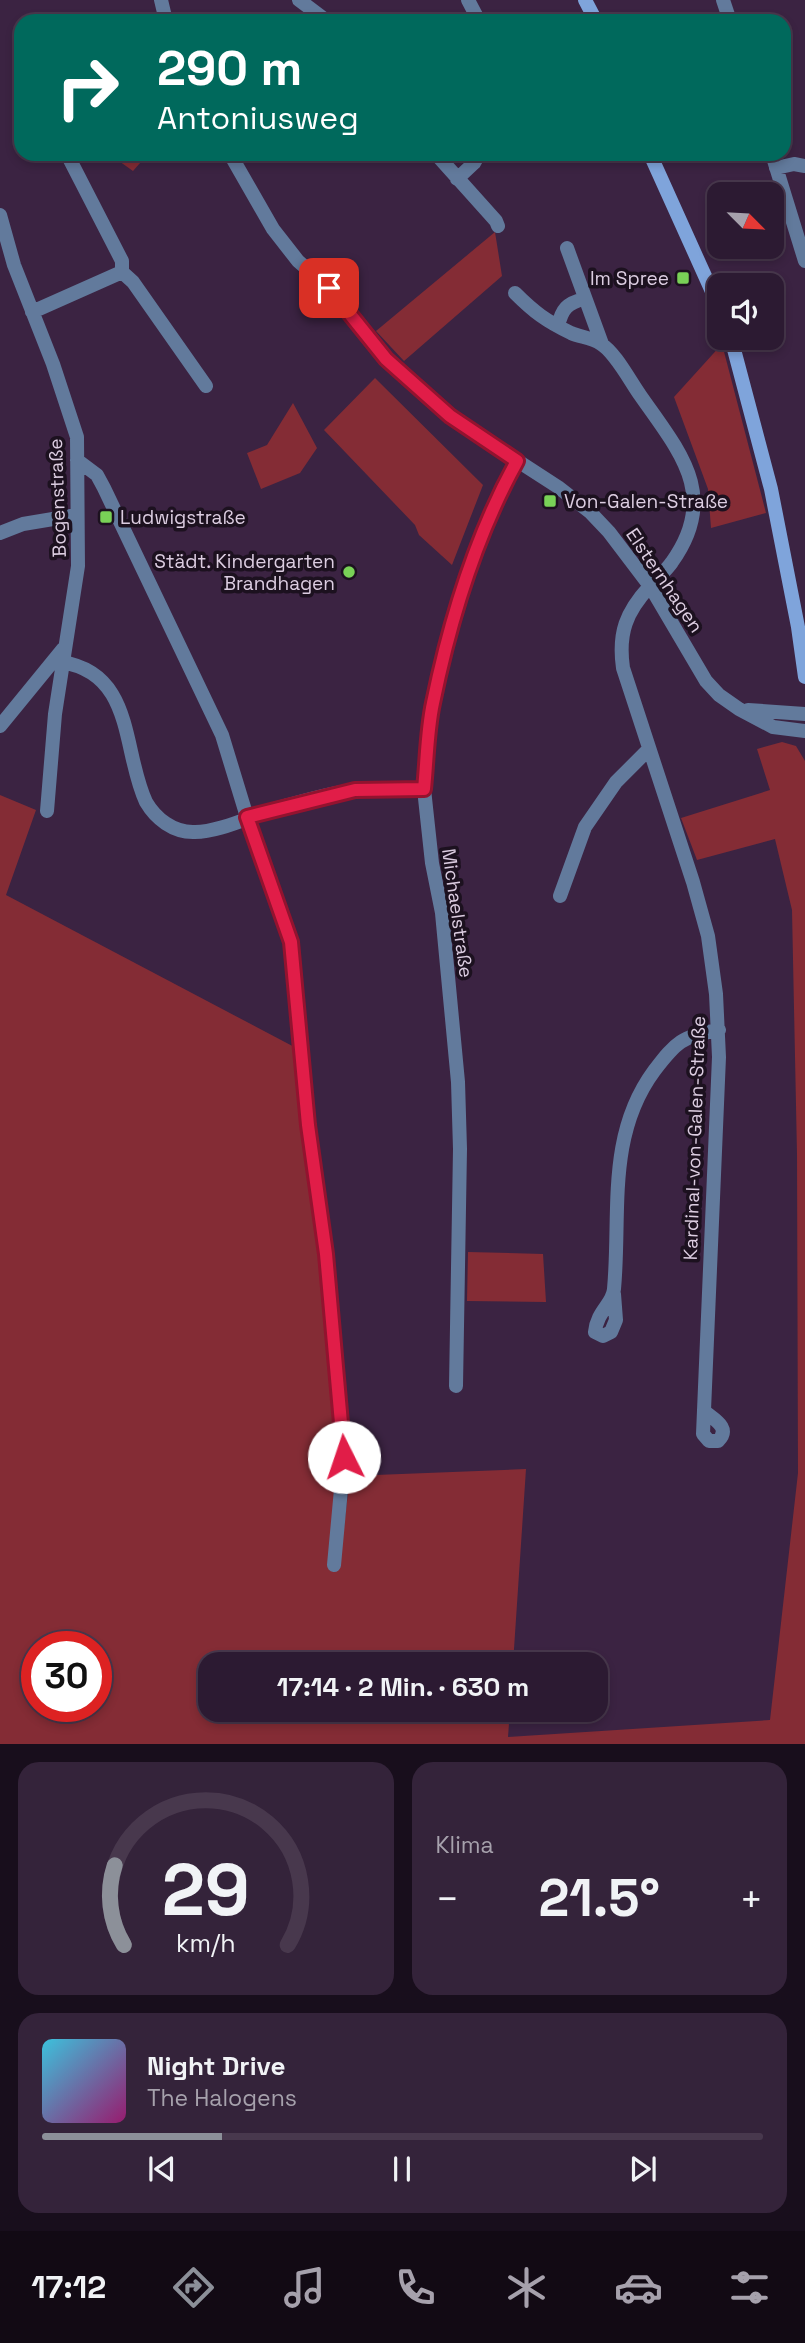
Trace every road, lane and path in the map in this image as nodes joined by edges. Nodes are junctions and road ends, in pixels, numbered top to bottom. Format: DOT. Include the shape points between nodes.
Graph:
graph roads {
  1 [pos="299,0"];
  2 [pos="318,14"];
  3 [pos="71,161"];
  4 [pos="234,161"];
  5 [pos="442,161"];
  6 [pos="475,161"];
  7 [pos="653,161"];
  8 [pos="774,161"];
  9 [pos="805,166"];
  10 [pos="457,179"];
  11 [pos="0,215"];
  12 [pos="498,226"];
  13 [pos="567,248"];
  14 [pos="805,261"];
  15 [pos="122,272"];
  16 [pos="707,280"];
  17 [pos="515,293"];
  18 [pos="584,299"];
  19 [pos="32,312"];
  20 [pos="558,326"];
  21 [pos="602,344"];
  22 [pos="734,350"];
  23 [pos="206,386"];
  24 [pos="77,460"];
  25 [pos="517,461"];
  26 [pos="77,515"];
  27 [pos="0,533"];
  28 [pos="650,586"];
  29 [pos="63,655"];
  30 [pos="805,677"];
  31 [pos="739,709"];
  32 [pos="805,714"];
  33 [pos="0,726"];
  34 [pos="805,731"];
  35 [pos="649,749"];
  36 [pos="424,789"];
  37 [pos="47,811"];
  38 [pos="247,817"];
  39 [pos="560,896"];
  40 [pos="719,1030"];
  41 [pos="614,1294"];
  42 [pos="456,1386"];
  43 [pos="705,1412"];
  44 [pos="334,1565"];
  1 -- 2 [label="street"];
  3 -- 15 [label="street" via="122,261"];
  4 -- 25 [label="street, Elsternhagen" via="273,229 298,261 329,288 386,359 450,416"];
  5 -- 10 [label="street"];
  6 -- 10 [label="street"];
  7 -- 16 [label="main road"];
  8 -- 9 [label="street"];
  8 -- 14 [label="street"];
  10 -- 12 [label="street"];
  11 -- 19 [label="street, Bogenstraße"];
  13 -- 18 [label="street"];
  15 -- 19 [label="street"];
  15 -- 23 [label="street"];
  17 -- 20 [label="street" via="537,315"];
  18 -- 20 [label="street" via="571,302 561,312"];
  18 -- 21 [label="street"];
  19 -- 24 [label="street, Bogenstraße" via="77,437"];
  20 -- 21 [label="street"];
  21 -- 28 [label="street, Kardinal-von-Galen-Straße" via="684,457 693,484 694,510 685,542"];
  22 -- 30 [label="main road" via="771,489"];
  24 -- 26 [label="street, Bogenstraße"];
  24 -- 38 [label="street" via="97,475 181,645 222,735"];
  25 -- 28 [label="street, Elsternhagen" via="590,512"];
  25 -- 36 [label="street, Michaelstraße" via="497,498 453,624 432,705"];
  26 -- 27 [label="street" via="23,524"];
  26 -- 29 [label="street, Bogenstraße" via="78,566"];
  28 -- 31 [label="street, Elsternhagen" via="706,681"];
  28 -- 35 [label="street, Kardinal-von-Galen-Straße" via="622,628 620,647"];
  29 -- 33 [label="street, Bogenstraße"];
  29 -- 37 [label="street, Bogenstraße"];
  29 -- 38 [label="street" via="110,691 120,708 142,794 160,820 192,832"];
  31 -- 32 [label="street"];
  31 -- 34 [label="street, Elsternhagen" via="773,727"];
  35 -- 39 [label="street" via="616,782 585,827"];
  35 -- 40 [label="street, Kardinal-von-Galen-Straße" via="708,936"];
  36 -- 38 [label="street" via="355,790"];
  36 -- 42 [label="street, Michaelstraße" via="442,913 458,1082"];
  38 -- 44 [label="street" via="291,942 294,967 344,1457"];
  40 -- 41 [label="street" via="682,1039 646,1082 632,1109 617,1173"];
  40 -- 43 [label="street, Kardinal-von-Galen-Straße"];
}
